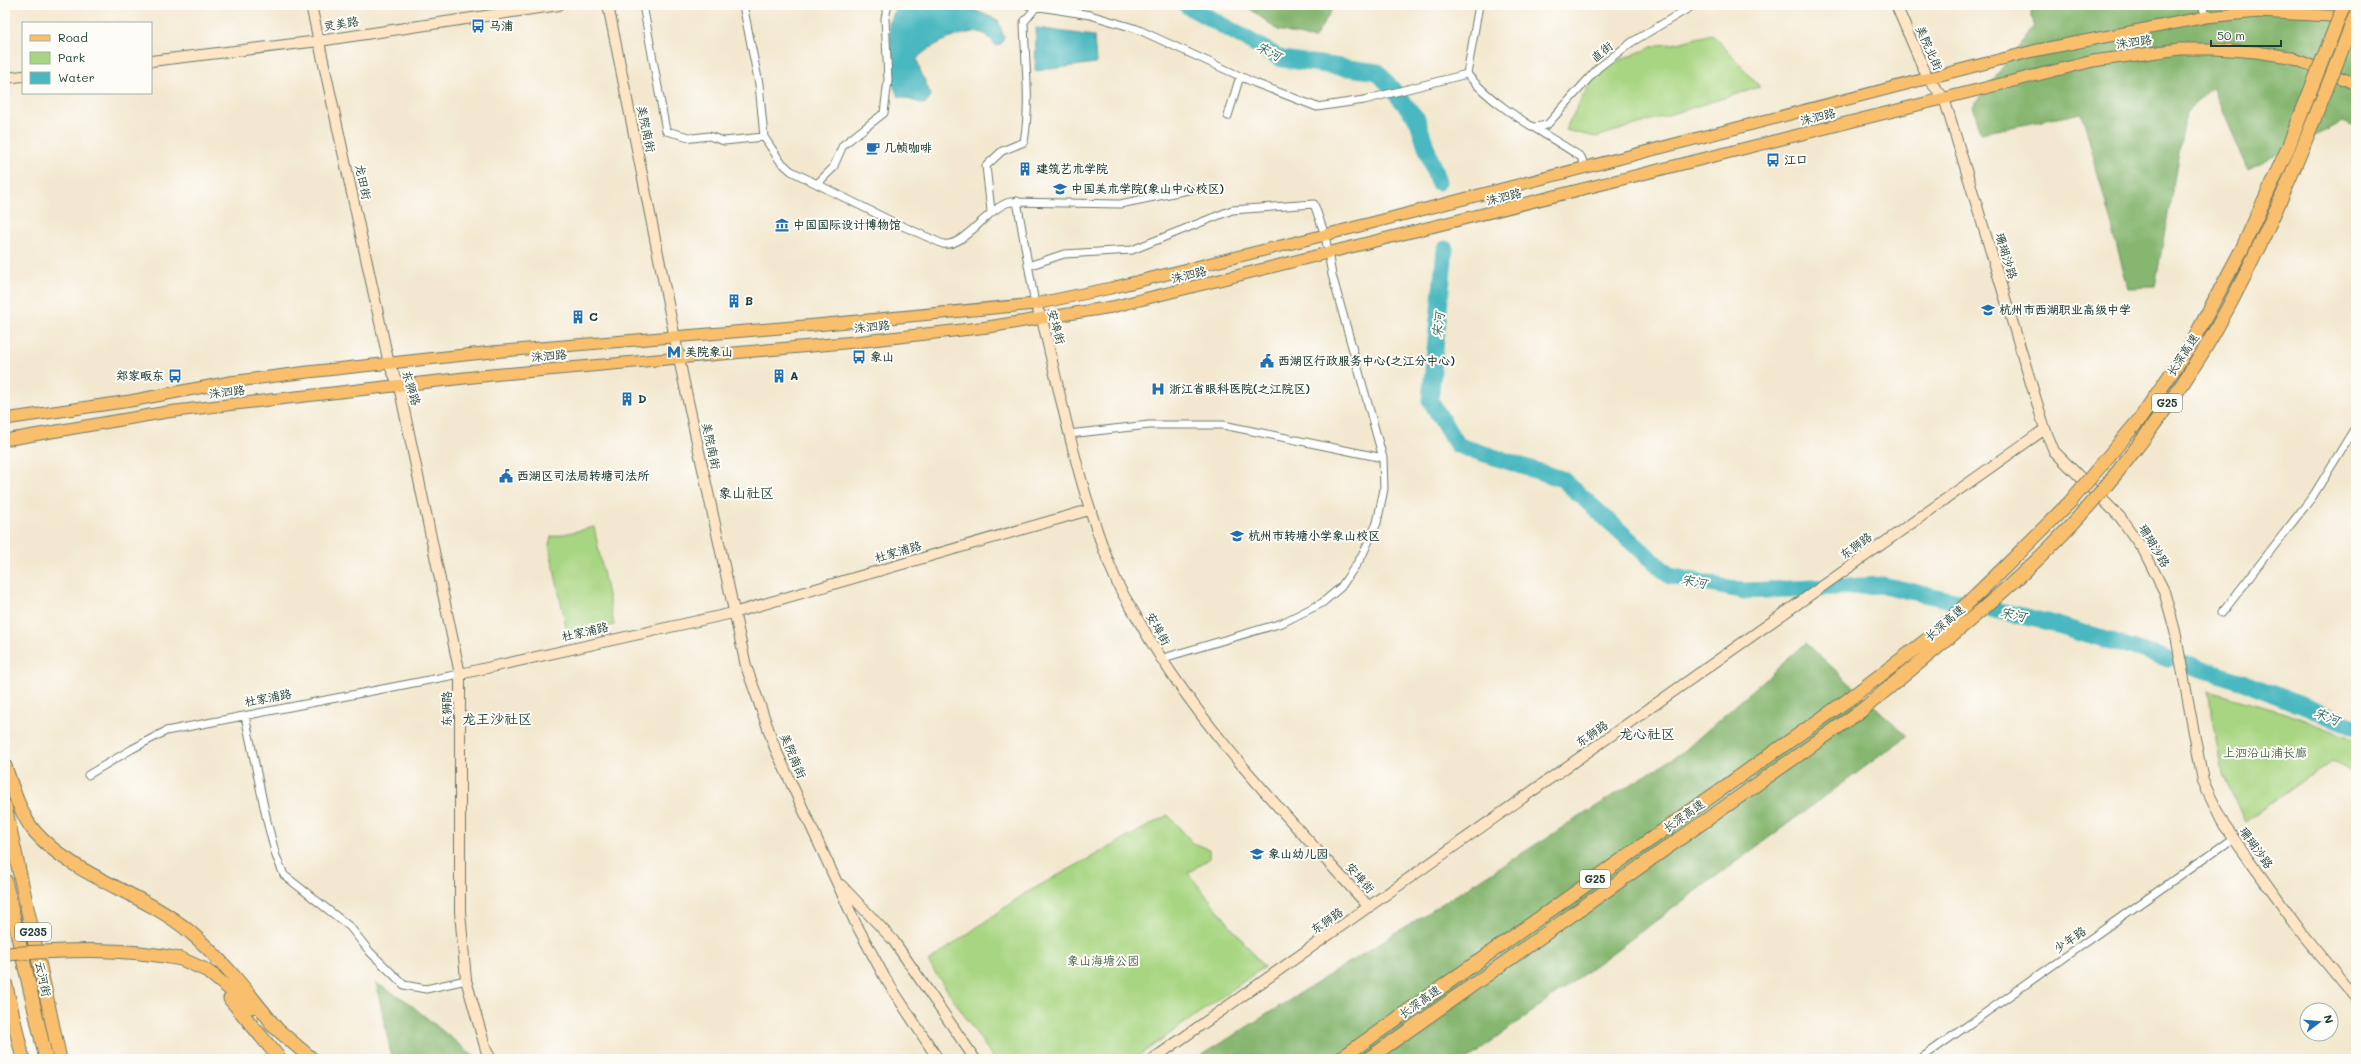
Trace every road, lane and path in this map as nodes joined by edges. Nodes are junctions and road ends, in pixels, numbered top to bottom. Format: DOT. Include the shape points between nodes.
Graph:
graph roads {
  1 [pos="311,5"];
  2 [pos="558,5"];
  3 [pos="608,5"];
  4 [pos="643,5"];
  5 [pos="743,5"];
  6 [pos="888,5"];
  7 [pos="1028,5"];
  8 [pos="1479,5"];
  9 [pos="1694,5"];
  10 [pos="1896,5"];
  11 [pos="2202,5"];
  12 [pos="2344,5"];
  13 [pos="1037,6"];
  14 [pos="2356,14"];
  15 [pos="2206,17"];
  16 [pos="2356,18"];
  17 [pos="319,41"];
  18 [pos="152,61"];
  19 [pos="1467,74"];
  20 [pos="22,76"];
  21 [pos="1240,76"];
  22 [pos="5,78"];
  23 [pos="1928,79"];
  24 [pos="2356,84"];
  25 [pos="1944,98"];
  26 [pos="1228,116"];
  27 [pos="1535,127"];
  28 [pos="764,136"];
  29 [pos="1585,167"];
  30 [pos="817,184"];
  31 [pos="1193,189"];
  32 [pos="1017,201"];
  33 [pos="991,211"];
  34 [pos="1325,235"];
  35 [pos="1330,253"];
  36 [pos="1028,266"];
  37 [pos="1035,304"];
  38 [pos="1042,319"];
  39 [pos="675,336"];
  40 [pos="679,357"];
  41 [pos="389,364"];
  42 [pos="399,386"];
  43 [pos="5,419"];
  44 [pos="2356,426"];
  45 [pos="2045,429"];
  46 [pos="1069,434"];
  47 [pos="5,440"];
  48 [pos="1383,458"];
  49 [pos="1089,510"];
  50 [pos="733,613"];
  51 [pos="2222,613"];
  52 [pos="1160,659"];
  53 [pos="460,674"];
  54 [pos="245,716"];
  55 [pos="5,766"];
  56 [pos="88,776"];
  57 [pos="5,806"];
  58 [pos="2233,838"];
  59 [pos="835,878"];
  60 [pos="5,880"];
  61 [pos="1369,906"];
  62 [pos="5,954"];
  63 [pos="5,962"];
  64 [pos="179,963"];
  65 [pos="466,980"];
  66 [pos="5,982"];
  67 [pos="2356,999"];
  68 [pos="277,1029"];
  69 [pos="23,1059"];
  70 [pos="46,1059"];
  71 [pos="60,1059"];
  72 [pos="280,1059"];
  73 [pos="312,1059"];
  74 [pos="490,1059"];
  75 [pos="938,1059"];
  76 [pos="975,1059"];
  77 [pos="1153,1059"];
  78 [pos="1340,1059"];
  79 [pos="1368,1059"];
  80 [pos="1920,1059"];
  1 -- 17 [label="street, 龙田街"];
  2 -- 17 [label="street, 灵美路"];
  3 -- 39 [label="street, 美院南街"];
  4 -- 28 [label="street" via="666,131 693,138 709,136 724,141"];
  5 -- 28 [label="street" via="759,84"];
  6 -- 30 [label="street" via="885,18 888,80 884,113 843,145 833,168"];
  7 -- 13 [label="street"];
  8 -- 19 [label="street"];
  9 -- 27 [label="street, 直街" via="1632,42 1598,68 1547,125"];
  10 -- 23 [label="street, 美院北街"];
  11 -- 15 [label="street"];
  12 -- 78 [label="highway, 长深高速 / G25, bridge" via="2287,150 2242,249 2190,346 2139,420 2070,502 1940,630 1849,699"];
  13 -- 21 [label="street" via="1090,15 1137,29"];
  13 -- 33 [label="street" via="1024,22 1029,97 1024,142 1002,151 986,166"];
  14 -- 79 [label="highway, 长深高速 / G25, bridge" via="2301,155 2255,255 2201,355 2148,431 2090,504 2024,573 1862,710"];
  15 -- 16 [label="main road, 洙泗路" via="2259,12"];
  15 -- 23 [label="main road, 洙泗路" via="2033,51"];
  17 -- 18 [label="street, 灵美路"];
  17 -- 41 [label="street, 龙田街"];
  19 -- 21 [label="street" via="1364,100 1317,107"];
  19 -- 27 [label="street" via="1480,90 1497,104"];
  20 -- 22 [label="street"];
  21 -- 26 [label="street"];
  23 -- 25 [label="street, 美院北街"];
  23 -- 29 [label="main road, 洙泗路"];
  24 -- 25 [label="main road, 洙泗路" via="2290,57 2215,49 2180,49 2092,61"];
  25 -- 35 [label="main road, 洙泗路"];
  25 -- 45 [label="street, 珊瑚沙路"];
  27 -- 29 [label="street" via="1581,157"];
  28 -- 30 [label="street" via="780,161 791,171"];
  29 -- 34 [label="main road, 洙泗路"];
  30 -- 33 [label="street" via="889,220 948,245 966,234"];
  31 -- 32 [label="street" via="1120,204"];
  32 -- 33 [label="street" via="1002,204"];
  32 -- 36 [label="street"];
  34 -- 35 [label="street"];
  34 -- 36 [label="street" via="1314,204 1232,210 1132,250 1064,254"];
  34 -- 37 [label="main road, 洙泗路" via="1118,287"];
  35 -- 38 [label="main road, 洙泗路" via="1112,307"];
  35 -- 48 [label="street" via="1332,275"];
  36 -- 37 [label="street"];
  37 -- 38 [label="street, 安埠街"];
  37 -- 39 [label="main road, 洙泗路"];
  38 -- 40 [label="main road, 洙泗路" via="855,342"];
  38 -- 46 [label="street, 安埠街"];
  39 -- 40 [label="street, 美院南街"];
  39 -- 41 [label="main road, 洙泗路"];
  40 -- 42 [label="main road, 洙泗路" via="491,374"];
  40 -- 50 [label="street, 美院南街"];
  41 -- 42 [label="street, 东狮路"];
  41 -- 43 [label="main road, 洙泗路" via="230,382 130,401"];
  42 -- 47 [label="main road, 洙泗路" via="167,412"];
  42 -- 53 [label="street, 东狮路"];
  44 -- 51 [label="street" via="2313,496"];
  45 -- 58 [label="street, 珊瑚沙路" via="2054,451 2120,517 2144,551 2164,591 2175,631 2203,781"];
  45 -- 61 [label="street, 东狮路"];
  46 -- 48 [label="street" via="1149,425 1223,425"];
  46 -- 49 [label="street, 安埠街"];
  48 -- 52 [label="street" via="1384,489 1377,523 1362,556 1341,587 1322,604 1282,623"];
  49 -- 50 [label="street, 杜家浦路"];
  49 -- 52 [label="street, 安埠街" via="1115,579"];
  50 -- 53 [label="street, 杜家浦路"];
  50 -- 59 [label="street, 美院南街" via="746,666 775,748"];
  52 -- 61 [label="street, 安埠街" via="1231,754"];
  53 -- 54 [label="street, 杜家浦路"];
  53 -- 65 [label="street, 东狮路" via="460,912"];
  54 -- 56 [label="street, 杜家浦路" via="166,731 132,748"];
  54 -- 65 [label="street" via="267,820 276,856 284,875 350,927 370,952 404,985 426,989"];
  55 -- 68 [label="highway" via="35,832 60,855 159,910 190,932 231,972"];
  57 -- 71 [label="highway, 云河街 / G235"];
  58 -- 67 [label="street, 珊瑚沙路" via="2304,936"];
  58 -- 80 [label="street, 少年路"];
  59 -- 75 [label="street, 美院南街" via="885,978"];
  59 -- 76 [label="street, 美院南街" via="893,940"];
  60 -- 70 [label="highway, G235"];
  61 -- 77 [label="street, 东狮路"];
  62 -- 64 [label="highway, bridge" via="114,949 144,952"];
  63 -- 64 [label="highway" via="98,957"];
  64 -- 68 [label="highway" via="206,970"];
  64 -- 72 [label="highway" via="228,996"];
  65 -- 74 [label="street, 东狮路"];
  66 -- 69 [label="highway"];
  68 -- 73 [label="highway"];
}
